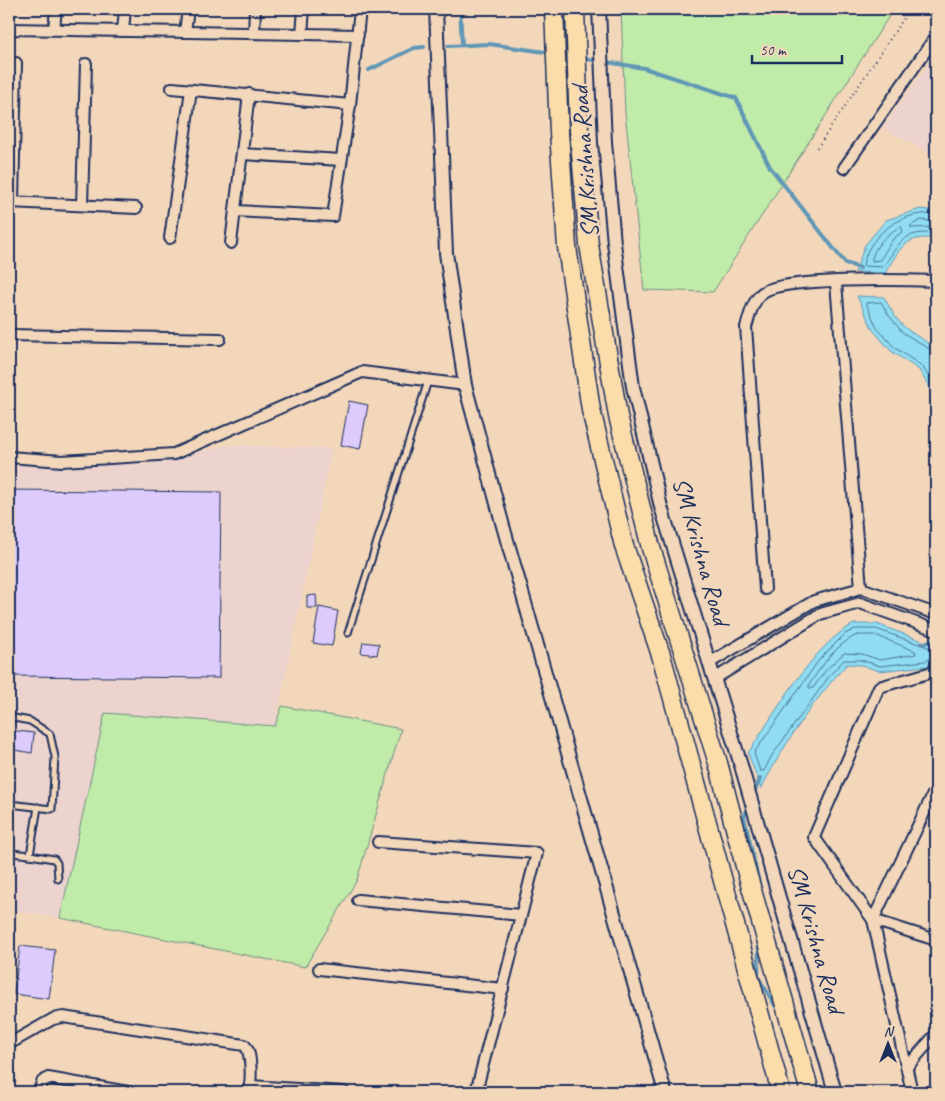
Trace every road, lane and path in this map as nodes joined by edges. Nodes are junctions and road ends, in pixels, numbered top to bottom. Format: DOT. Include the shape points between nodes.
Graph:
graph roads {
  1 [pos="56,9"];
  2 [pos="125,9"];
  3 [pos="188,9"];
  4 [pos="255,9"];
  5 [pos="304,9"];
  6 [pos="360,9"];
  7 [pos="436,9"];
  8 [pos="554,9"];
  9 [pos="575,9"];
  10 [pos="599,9"];
  11 [pos="910,9"];
  12 [pos="9,29"];
  13 [pos="54,30"];
  14 [pos="123,31"];
  15 [pos="185,32"];
  16 [pos="254,33"];
  17 [pos="302,34"];
  18 [pos="358,35"];
  19 [pos="936,36"];
  20 [pos="16,62"];
  21 [pos="86,64"];
  22 [pos="172,88"];
  23 [pos="191,90"];
  24 [pos="249,94"];
  25 [pos="350,105"];
  26 [pos="817,148"];
  27 [pos="242,154"];
  28 [pos="341,160"];
  29 [pos="844,168"];
  30 [pos="11,202"];
  31 [pos="82,205"];
  32 [pos="136,208"];
  33 [pos="235,211"];
  34 [pos="170,238"];
  35 [pos="230,243"];
  36 [pos="936,281"];
  37 [pos="836,283"];
  38 [pos="9,335"];
  39 [pos="220,339"];
  40 [pos="428,380"];
  41 [pos="464,385"];
  42 [pos="9,457"];
  43 [pos="861,588"];
  44 [pos="765,589"];
  45 [pos="936,614"];
  46 [pos="936,630"];
  47 [pos="348,633"];
  48 [pos="709,663"];
  49 [pos="936,671"];
  50 [pos="714,679"];
  51 [pos="9,717"];
  52 [pos="936,788"];
  53 [pos="9,804"];
  54 [pos="38,807"];
  55 [pos="378,842"];
  56 [pos="9,855"];
  57 [pos="30,855"];
  58 [pos="58,879"];
  59 [pos="358,900"];
  60 [pos="521,915"];
  61 [pos="873,920"];
  62 [pos="936,940"];
  63 [pos="319,969"];
  64 [pos="503,989"];
  65 [pos="936,1034"];
  66 [pos="9,1044"];
  67 [pos="908,1066"];
  68 [pos="250,1089"];
  69 [pos="39,1092"];
  70 [pos="128,1092"];
  71 [pos="344,1092"];
  72 [pos="476,1092"];
  73 [pos="665,1092"];
  74 [pos="781,1092"];
  75 [pos="810,1092"];
  76 [pos="835,1092"];
  77 [pos="912,1092"];
  1 -- 13 [label="street"];
  2 -- 14 [label="street"];
  3 -- 15 [label="street"];
  4 -- 16 [label="street"];
  5 -- 17 [label="street"];
  6 -- 18 [label="street"];
  7 -- 41 [label="street" via="446,253"];
  8 -- 74 [label="highway, SM Krishna Road" via="567,247 591,410 624,546 661,655"];
  9 -- 75 [label="highway, SM Krishna Road" via="579,130 588,245 618,416 651,548 718,762"];
  10 -- 48 [label="street, SM Krishna Road" via="605,142 614,243 633,387 661,507"];
  11 -- 26 [label="path"];
  12 -- 13 [label="street"];
  13 -- 14 [label="street"];
  14 -- 15 [label="street"];
  15 -- 16 [label="street"];
  16 -- 17 [label="street"];
  17 -- 18 [label="street"];
  18 -- 25 [label="street"];
  19 -- 29 [label="street"];
  20 -- 30 [label="street"];
  21 -- 31 [label="street"];
  22 -- 23 [label="street"];
  23 -- 24 [label="street"];
  23 -- 34 [label="street"];
  24 -- 25 [label="street"];
  24 -- 27 [label="street"];
  25 -- 28 [label="street"];
  27 -- 28 [label="street"];
  27 -- 33 [label="street"];
  28 -- 33 [label="street" via="333,216"];
  30 -- 31 [label="street"];
  31 -- 32 [label="street"];
  33 -- 35 [label="street"];
  36 -- 37 [label="street"];
  37 -- 43 [label="street"];
  37 -- 44 [label="street" via="781,285 763,292 752,307 746,327"];
  38 -- 39 [label="street"];
  40 -- 41 [label="street"];
  40 -- 42 [label="street" via="362,372 174,454 62,461"];
  40 -- 47 [label="lane"];
  41 -- 73 [label="street"];
  43 -- 45 [label="street"];
  43 -- 48 [label="street" via="814,601"];
  46 -- 50 [label="street" via="860,603 820,614"];
  48 -- 50 [label="street, SM Krishna Road"];
  49 -- 61 [label="street" via="878,687 814,837"];
  50 -- 76 [label="street, SM Krishna Road"];
  51 -- 54 [label="lane" via="30,722 50,734 55,757 52,809"];
  52 -- 61 [label="street"];
  53 -- 54 [label="lane"];
  54 -- 57 [label="lane"];
  55 -- 60 [label="street" via="537,853"];
  56 -- 57 [label="lane"];
  57 -- 58 [label="lane" via="54,860"];
  59 -- 60 [label="street"];
  60 -- 64 [label="street"];
  61 -- 62 [label="street"];
  61 -- 67 [label="street"];
  63 -- 64 [label="street"];
  64 -- 72 [label="street"];
  65 -- 67 [label="street"];
  66 -- 68 [label="street" via="53,1018 63,1017 244,1045 249,1051"];
  67 -- 77 [label="street"];
  68 -- 71 [label="street"];
  69 -- 70 [label="street" via="42,1082 48,1078"];
}
